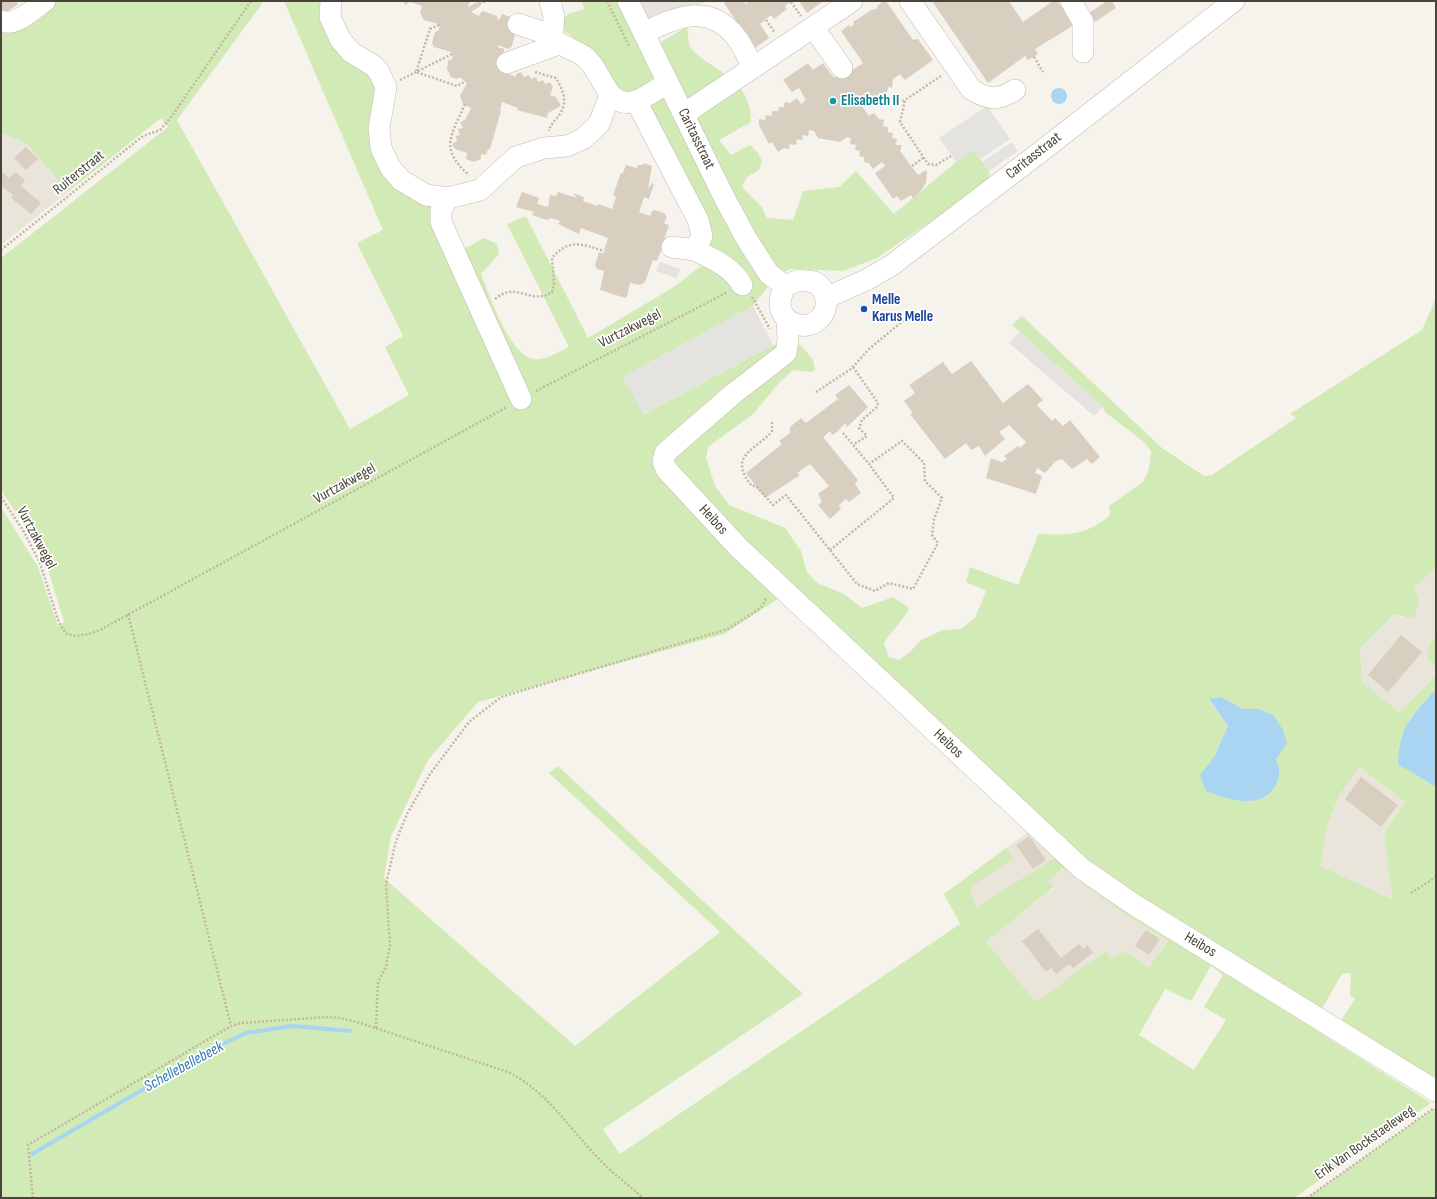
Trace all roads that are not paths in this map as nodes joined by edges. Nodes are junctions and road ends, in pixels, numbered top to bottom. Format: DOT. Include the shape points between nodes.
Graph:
graph roads {
  1 [pos="45,1"];
  2 [pos="331,1"];
  3 [pos="550,1"];
  4 [pos="628,1"];
  5 [pos="852,1"];
  6 [pos="910,1"];
  7 [pos="1071,1"];
  8 [pos="1234,1"];
  9 [pos="1,21"];
  10 [pos="518,24"];
  11 [pos="813,27"];
  12 [pos="644,33"];
  13 [pos="555,40"];
  14 [pos="1083,52"];
  15 [pos="507,63"];
  16 [pos="753,67"];
  17 [pos="842,68"];
  18 [pos="668,83"];
  19 [pos="1015,90"];
  20 [pos="610,95"];
  21 [pos="636,101"];
  22 [pos="684,114"];
  23 [pos="448,198"];
  24 [pos="672,247"];
  25 [pos="695,250"];
  26 [pos="777,280"];
  27 [pos="742,285"];
  28 [pos="826,298"];
  29 [pos="787,319"];
  30 [pos="521,399"];
  31 [pos="1436,1091"];
  1 -- 9 [label="street" via="20,18 7,23"];
  2 -- 23 [label="street" via="330,17 340,39 351,52 377,69 386,87 379,128 381,148 390,167 401,180 426,194"];
  3 -- 13 [label="street"];
  4 -- 12 [label="street, Caritasstraat"];
  5 -- 11 [label="street"];
  6 -- 19 [label="street" via="970,89 983,97 1003,97"];
  7 -- 14 [label="street" via="1083,22"];
  8 -- 28 [label="street, Caritasstraat" via="892,265"];
  10 -- 13 [label="street"];
  11 -- 16 [label="street"];
  11 -- 17 [label="street"];
  12 -- 16 [label="street" via="696,14 713,18 737,38"];
  12 -- 18 [label="street, Caritasstraat"];
  13 -- 15 [label="street"];
  13 -- 20 [label="street" via="584,56 600,75"];
  16 -- 22 [label="street"];
  18 -- 21 [label="street"];
  18 -- 22 [label="street, Caritasstraat"];
  20 -- 21 [label="street" via="623,102"];
  20 -- 23 [label="street" via="600,124 583,139 567,146 516,156 480,190"];
  21 -- 25 [label="street" via="698,220 702,236"];
  22 -- 26 [label="street, Caritasstraat" via="724,197"];
  23 -- 30 [label="street" via="441,210 441,222"];
  24 -- 25 [label="street"];
  25 -- 27 [label="street" via="719,262 736,275"];
  26 -- 28 [label="street" via="816,283"];
  26 -- 29 [label="street" via="781,310"];
  28 -- 29 [label="street" via="825,310 820,319 808,325 797,325"];
  29 -- 31 [label="street, Heibos" via="786,353 733,394 665,453 663,461 666,469 739,548 1081,868 1133,904"];
}
